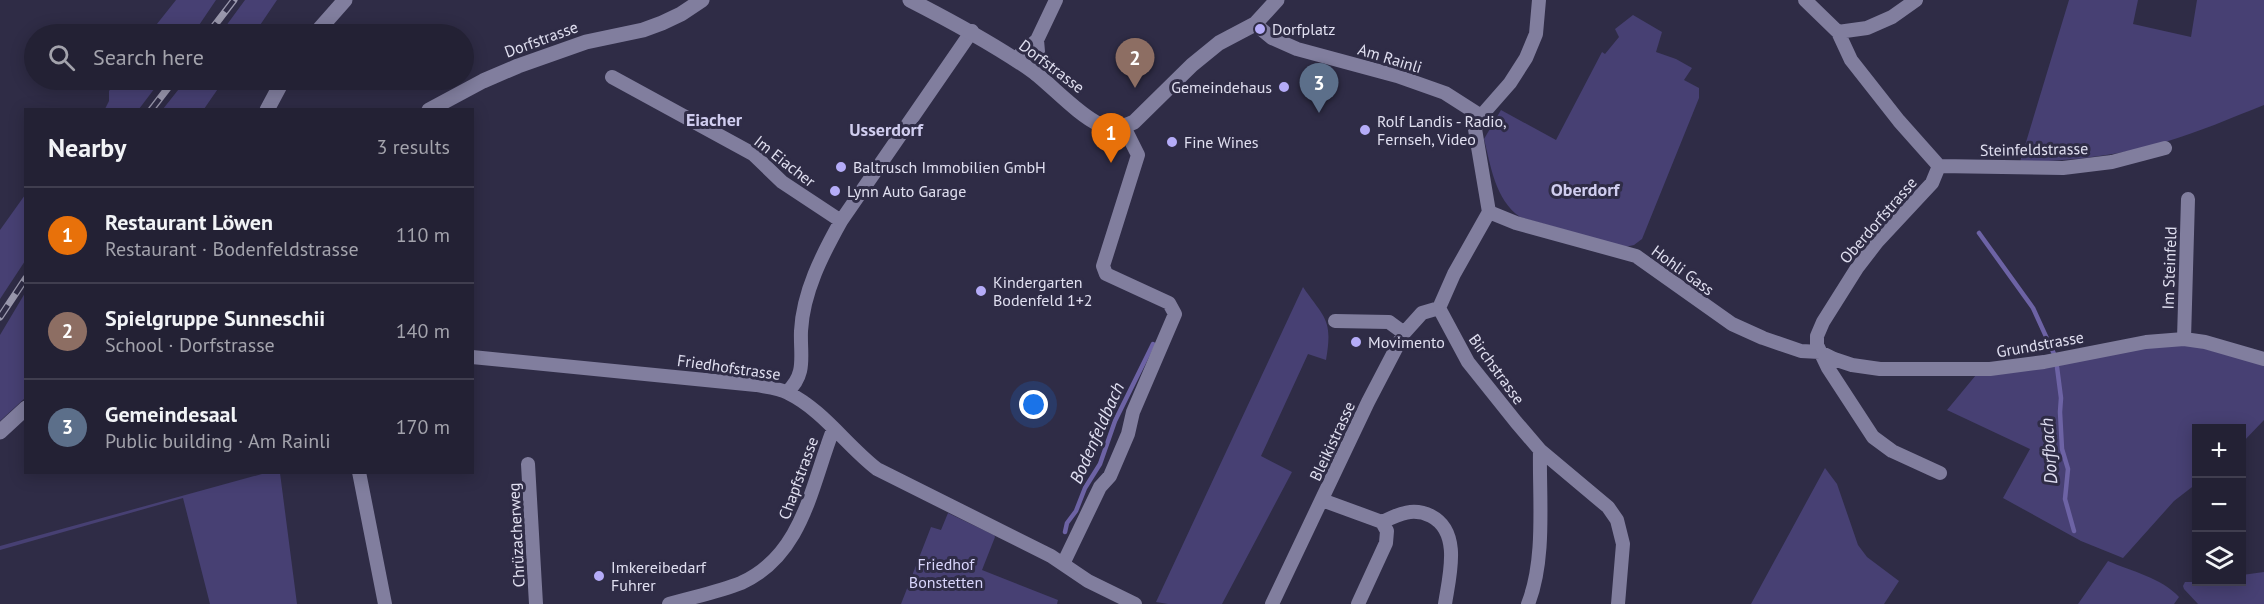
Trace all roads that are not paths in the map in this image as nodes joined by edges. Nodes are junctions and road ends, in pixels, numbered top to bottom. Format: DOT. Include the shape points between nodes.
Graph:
graph roads {
  1 [pos="345,0"];
  2 [pos="702,0"];
  3 [pos="910,0"];
  4 [pos="1056,0"];
  5 [pos="1277,0"];
  6 [pos="1539,0"];
  7 [pos="1805,0"];
  8 [pos="1916,0"];
  9 [pos="324,24"];
  10 [pos="1255,24"];
  11 [pos="972,32"];
  12 [pos="1838,32"];
  13 [pos="1037,40"];
  14 [pos="1015,59"];
  15 [pos="1036,74"];
  16 [pos="612,77"];
  17 [pos="474,86"];
  18 [pos="278,90"];
  19 [pos="466,90"];
  20 [pos="268,108"];
  21 [pos="433,108"];
  22 [pos="1481,116"];
  23 [pos="1124,127"];
  24 [pos="2165,148"];
  25 [pos="1939,166"];
  26 [pos="2188,199"];
  27 [pos="1489,212"];
  28 [pos="841,221"];
  29 [pos="1439,308"];
  30 [pos="1335,321"];
  31 [pos="1404,333"];
  32 [pos="2184,339"];
  33 [pos="1820,352"];
  34 [pos="474,357"];
  35 [pos="2264,359"];
  36 [pos="787,392"];
  37 [pos="24,410"];
  38 [pos="834,430"];
  39 [pos="0,432"];
  40 [pos="1540,450"];
  41 [pos="528,464"];
  42 [pos="359,474"];
  43 [pos="1940,474"];
  44 [pos="1322,501"];
  45 [pos="1382,522"];
  46 [pos="1063,564"];
  47 [pos="385,604"];
  48 [pos="536,604"];
  49 [pos="669,604"];
  50 [pos="1135,604"];
  51 [pos="1272,604"];
  52 [pos="1358,604"];
  53 [pos="1445,604"];
  54 [pos="1528,604"];
  55 [pos="1618,604"];
  1 -- 9 [label="street"];
  2 -- 17 [label="street, Dorfstrasse" via="662,23 586,42"];
  3 -- 11 [label="street, Dorfstrasse"];
  4 -- 13 [label="street"];
  5 -- 10 [label="street"];
  6 -- 22 [label="street" via="1536,34 1526,58"];
  7 -- 12 [label="street"];
  8 -- 12 [label="street" via="1867,28"];
  10 -- 22 [label="street, Am Rainli" via="1272,38 1297,49 1445,93"];
  10 -- 23 [label="street" via="1192,65 1142,116"];
  11 -- 14 [label="street, Dorfstrasse"];
  11 -- 28 [label="street"];
  12 -- 25 [label="street" via="1851,60"];
  13 -- 14 [label="street"];
  13 -- 15 [label="street"];
  14 -- 15 [label="street, Dorfstrasse"];
  15 -- 23 [label="street, Dorfstrasse" via="1096,123"];
  16 -- 28 [label="street, Im Eiacher" via="753,154 782,182"];
  18 -- 20 [label="street"];
  19 -- 21 [label="street, Dorfstrasse"];
  22 -- 27 [label="street" via="1475,129"];
  23 -- 46 [label="street" via="1138,155 1103,266 1106,274 1169,303 1175,314 1110,476 1100,487"];
  24 -- 25 [label="street, Steinfeldstrasse" via="2112,162 2063,168"];
  25 -- 33 [label="street, Oberdorfstrasse" via="1932,183 1857,268 1823,322 1817,336"];
  26 -- 32 [label="street, Im Steinfeld"];
  27 -- 29 [label="street"];
  27 -- 33 [label="street, Hohli Gass" via="1636,256 1732,324 1801,351"];
  28 -- 36 [label="street" via="810,284 801,328 801,372"];
  29 -- 31 [label="street, Bleikistrasse" via="1422,313"];
  29 -- 40 [label="street, Birchstrasse" via="1468,362"];
  30 -- 31 [label="street" via="1389,322"];
  31 -- 44 [label="street, Bleikistrasse"];
  32 -- 33 [label="street, Grundstrasse" via="1990,369 1880,369 1852,365"];
  32 -- 35 [label="street, Grundstrasse"];
  33 -- 43 [label="street" via="1873,437 1892,451"];
  34 -- 36 [label="street, Friedhofstrasse" via="756,385"];
  36 -- 38 [label="street, Friedhofstrasse" via="818,412"];
  37 -- 39 [label="street"];
  38 -- 46 [label="street, Friedhofstrasse" via="877,469"];
  38 -- 49 [label="street, Chapfstrasse" via="808,507 782,551 764,569 740,583"];
  40 -- 54 [label="street" via="1538,559"];
  40 -- 55 [label="street, Birchstrasse" via="1608,507 1617,520 1623,544"];
  41 -- 48 [label="street, Chrüzacherweg"];
  42 -- 47 [label="street"];
  44 -- 45 [label="street"];
  44 -- 51 [label="street, Bleikistrasse"];
  45 -- 52 [label="street" via="1387,531 1386,543"];
  45 -- 53 [label="street" via="1411,511 1438,520 1448,535 1450,549"];
  46 -- 50 [label="street, Friedhofstrasse" via="1088,582"];
}
